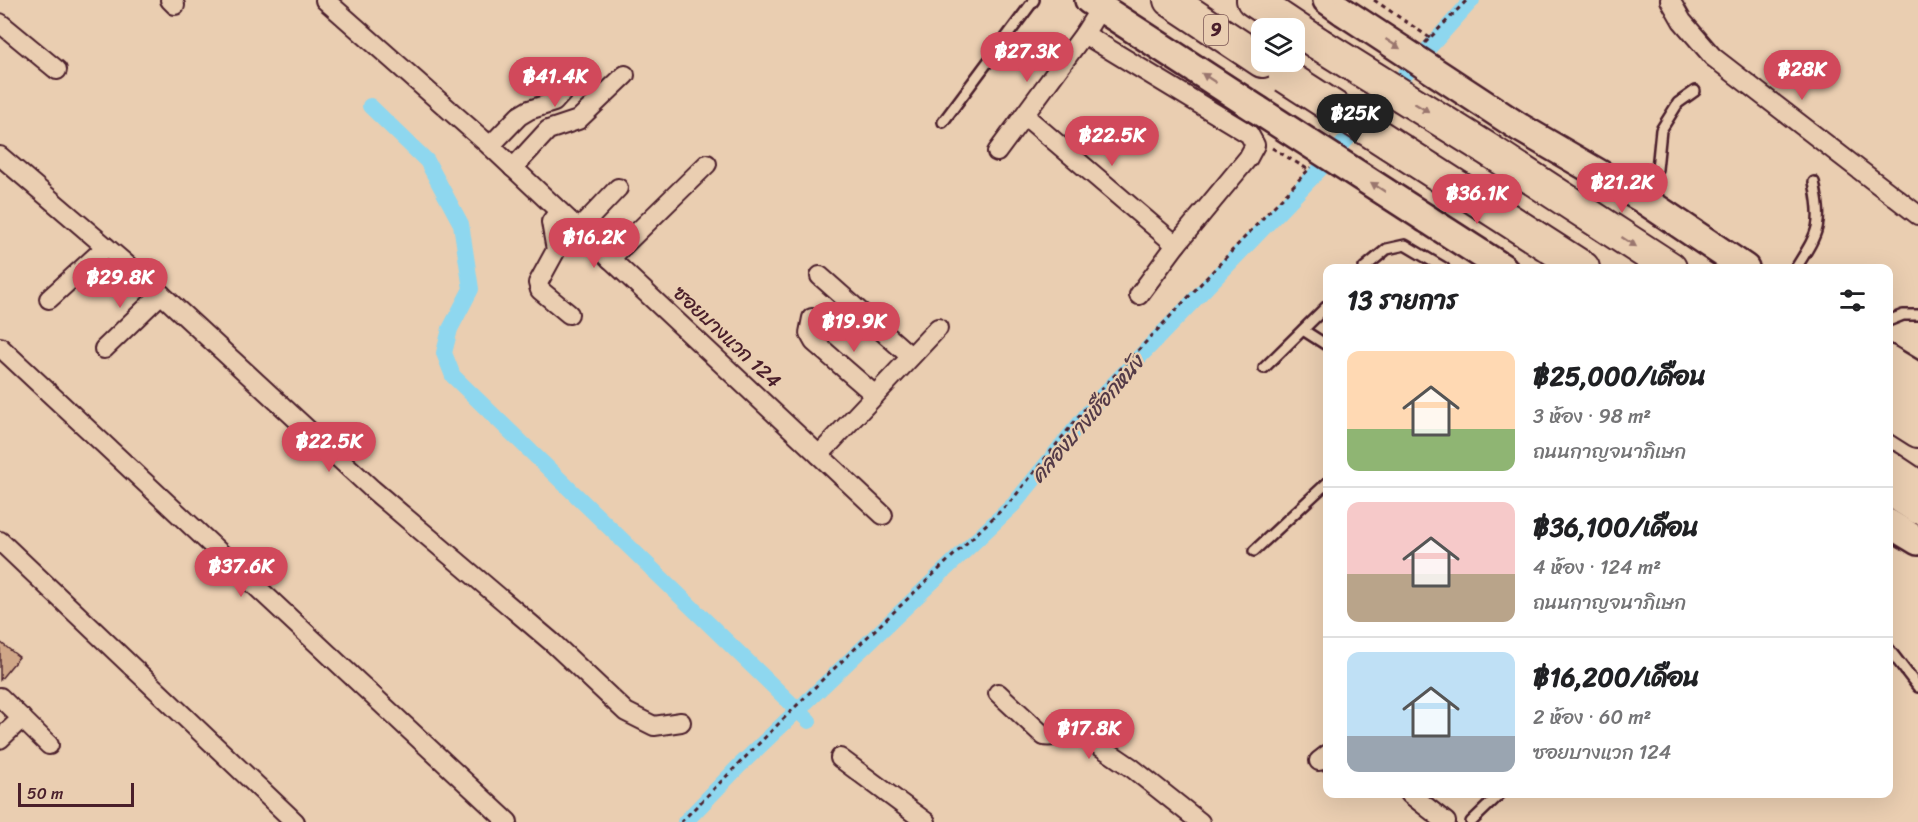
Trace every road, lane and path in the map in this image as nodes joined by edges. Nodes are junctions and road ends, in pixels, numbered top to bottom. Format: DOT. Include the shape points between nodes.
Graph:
graph roads {
  1 [pos="325,0"];
  2 [pos="1034,0"];
  3 [pos="1170,0"];
  4 [pos="1253,0"];
  5 [pos="1374,0"];
  6 [pos="1467,0"];
  7 [pos="1670,0"];
  8 [pos="1095,4"];
  9 [pos="1336,6"];
  10 [pos="0,22"];
  11 [pos="1084,34"];
  12 [pos="1430,38"];
  13 [pos="1423,45"];
  14 [pos="1251,53"];
  15 [pos="57,70"];
  16 [pos="1279,72"];
  17 [pos="580,73"];
  18 [pos="625,75"];
  19 [pos="1695,91"];
  20 [pos="1025,116"];
  21 [pos="943,122"];
  22 [pos="1254,122"];
  23 [pos="490,146"];
  24 [pos="997,152"];
  25 [pos="0,156"];
  26 [pos="1316,162"];
  27 [pos="707,164"];
  28 [pos="513,168"];
  29 [pos="1309,170"];
  30 [pos="1814,182"];
  31 [pos="618,188"];
  32 [pos="1641,198"];
  33 [pos="559,211"];
  34 [pos="1918,215"];
  35 [pos="579,229"];
  36 [pos="1696,237"];
  37 [pos="1176,245"];
  38 [pos="106,247"];
  39 [pos="610,259"];
  40 [pos="1369,264"];
  41 [pos="1437,264"];
  42 [pos="1497,264"];
  43 [pos="1577,264"];
  44 [pos="1664,264"];
  45 [pos="1726,264"];
  46 [pos="1739,264"];
  47 [pos="1798,264"];
  48 [pos="820,276"];
  49 [pos="161,294"];
  50 [pos="1139,295"];
  51 [pos="49,299"];
  52 [pos="1323,310"];
  53 [pos="569,314"];
  54 [pos="1918,315"];
  55 [pos="812,318"];
  56 [pos="1893,319"];
  57 [pos="938,328"];
  58 [pos="1303,330"];
  59 [pos="1323,343"];
  60 [pos="0,347"];
  61 [pos="104,349"];
  62 [pos="909,356"];
  63 [pos="1893,362"];
  64 [pos="1264,368"];
  65 [pos="1918,377"];
  66 [pos="1893,386"];
  67 [pos="875,395"];
  68 [pos="1918,402"];
  69 [pos="1893,415"];
  70 [pos="1918,431"];
  71 [pos="819,455"];
  72 [pos="1893,470"];
  73 [pos="1323,487"];
  74 [pos="1918,487"];
  75 [pos="1893,494"];
  76 [pos="1918,510"];
  77 [pos="883,515"];
  78 [pos="1893,526"];
  79 [pos="0,541"];
  80 [pos="1918,541"];
  81 [pos="1254,551"];
  82 [pos="1893,654"];
  83 [pos="1918,687"];
  84 [pos="998,693"];
  85 [pos="0,697"];
  86 [pos="21,718"];
  87 [pos="681,722"];
  88 [pos="0,739"];
  89 [pos="49,745"];
  90 [pos="840,758"];
  91 [pos="1415,798"];
  92 [pos="1496,798"];
  93 [pos="295,822"];
  94 [pos="508,822"];
  95 [pos="681,822"];
  96 [pos="926,822"];
  97 [pos="1200,822"];
  98 [pos="1446,822"];
  99 [pos="1471,822"];
  1 -- 23 [label="street, ซอยบางแวก 124"];
  2 -- 21 [label="lane"];
  3 -- 14 [label="highway, 9"];
  4 -- 44 [label="highway, one-way, bridge"];
  5 -- 12 [label="path"];
  6 -- 12 [label="path"];
  7 -- 34 [label="street" via="1682,21 1713,57"];
  8 -- 11 [label="street"];
  22 -- 8 [label="main road, one-way"];
  9 -- 32 [label="main road, one-way, bridge" via="1520,127"];
  10 -- 15 [label="street"];
  11 -- 20 [label="street"];
  11 -- 22 [label="street"];
  12 -- 13 [label="path"];
  16 -- 43 [label="highway, 9, bridge"];
  17 -- 23 [label="street" via="554,102 519,116"];
  18 -- 28 [label="street" via="578,120 548,130"];
  19 -- 32 [label="lane" via="1678,103 1661,130 1657,169"];
  20 -- 24 [label="street"];
  20 -- 37 [label="street"];
  22 -- 29 [label="path"];
  22 -- 37 [label="street" via="1255,145 1248,158"];
  42 -- 22 [label="main road, one-way, bridge" via="1427,219"];
  23 -- 28 [label="street, ซอยบางแวก 124"];
  25 -- 38 [label="street"];
  26 -- 29 [label="path"];
  27 -- 39 [label="street"];
  28 -- 33 [label="street, ซอยบางแวก 124"];
  29 -- 95 [label="path" via="1096,396 1012,500 822,680"];
  30 -- 47 [label="lane" via="1819,227"];
  31 -- 35 [label="street"];
  32 -- 36 [label="main road"];
  33 -- 35 [label="street, ซอยบางแวก 124"];
  33 -- 53 [label="street" via="551,222 556,250 538,283 540,290"];
  35 -- 39 [label="street, ซอยบางแวก 124"];
  36 -- 45 [label="main road"];
  36 -- 46 [label="main road"];
  37 -- 50 [label="street"];
  38 -- 49 [label="street"];
  38 -- 51 [label="street"];
  39 -- 71 [label="street, ซอยบางแวก 124"];
  40 -- 41 [label="lane" via="1387,249 1406,245"];
  48 -- 62 [label="street"];
  49 -- 61 [label="street"];
  49 -- 87 [label="street" via="372,489 553,643 626,712 654,726"];
  52 -- 58 [label="lane"];
  54 -- 56 [label="lane"];
  55 -- 67 [label="street" via="809,333 814,342"];
  57 -- 62 [label="street"];
  58 -- 59 [label="lane"];
  58 -- 64 [label="lane"];
  60 -- 94 [label="street"];
  62 -- 67 [label="street"];
  63 -- 65 [label="main road"];
  66 -- 68 [label="main road"];
  67 -- 71 [label="street"];
  69 -- 70 [label="highway"];
  71 -- 77 [label="street, ซอยบางแวก 124"];
  72 -- 74 [label="highway"];
  73 -- 81 [label="lane"];
  75 -- 76 [label="main road"];
  78 -- 80 [label="main road"];
  79 -- 93 [label="street"];
  82 -- 83 [label="lane"];
  84 -- 97 [label="street" via="1044,736 1051,738 1070,730 1079,732"];
  85 -- 86 [label="street"];
  86 -- 88 [label="street"];
  86 -- 89 [label="street"];
  90 -- 96 [label="street"];
  91 -- 98 [label="street"];
  92 -- 99 [label="lane"];
}
